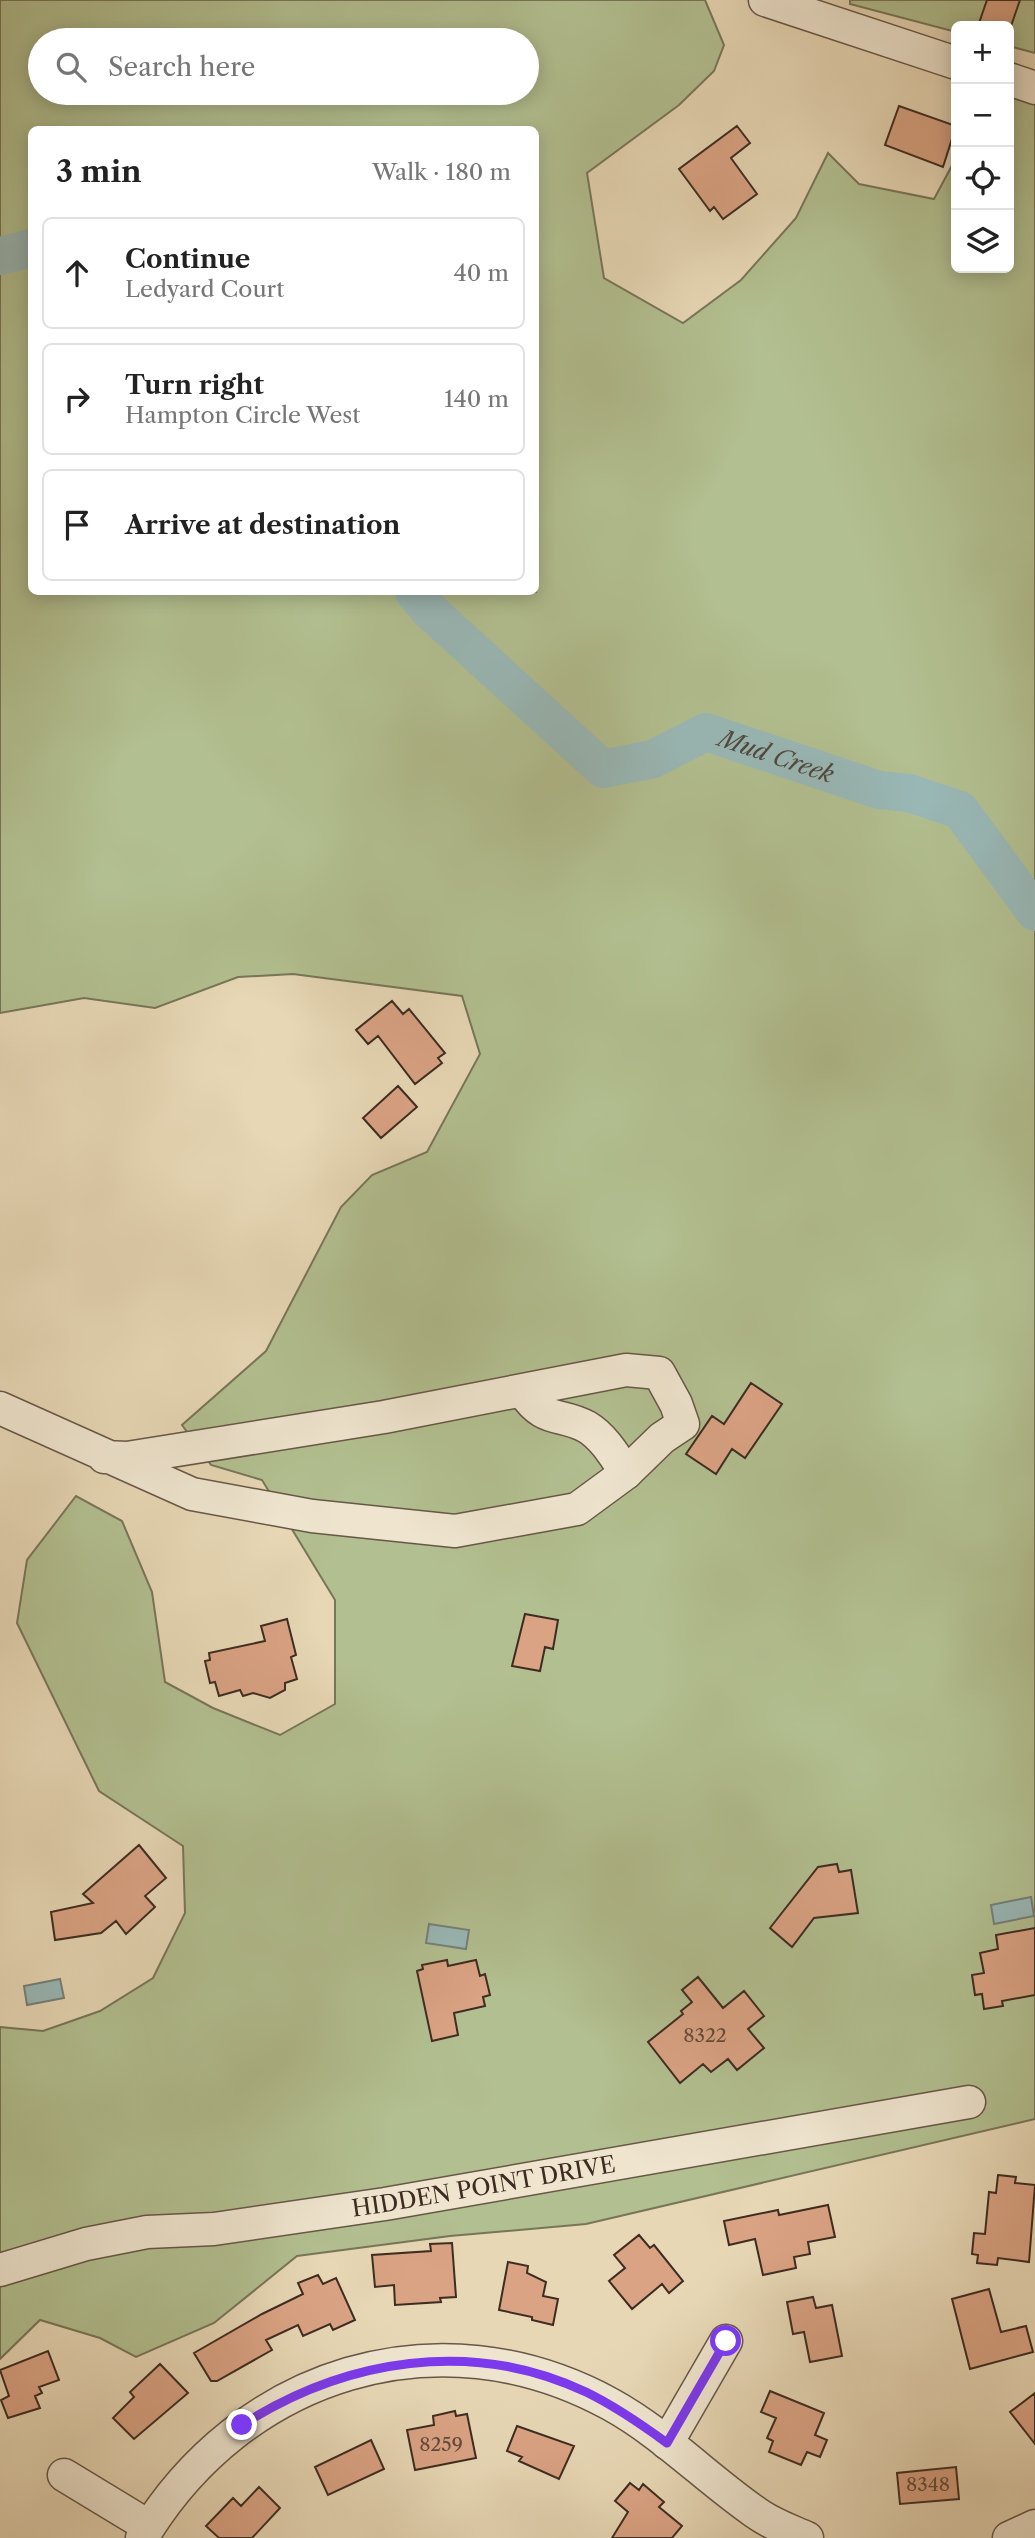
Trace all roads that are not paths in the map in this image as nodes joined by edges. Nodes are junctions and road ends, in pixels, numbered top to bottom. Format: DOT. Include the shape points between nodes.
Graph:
graph roads {
  1 [pos="765,0"];
  2 [pos="951,61"];
  3 [pos="1014,81"];
  4 [pos="1035,88"];
  5 [pos="523,1391"];
  6 [pos="0,1408"];
  7 [pos="104,1457"];
  8 [pos="626,1473"];
  9 [pos="969,2102"];
  10 [pos="0,2270"];
  11 [pos="726,2341"];
  12 [pos="667,2443"];
  13 [pos="64,2475"];
  14 [pos="1035,2526"];
  15 [pos="145,2532"];
  16 [pos="807,2538"];
  17 [pos="1009,2538"];
  1 -- 2 [label="street"];
  3 -- 4 [label="street"];
  5 -- 7 [label="street" via="127,1458"];
  5 -- 8 [label="street" via="534,1407 587,1427"];
  5 -- 8 [label="street" via="626,1370 659,1373 683,1424"];
  6 -- 7 [label="street"];
  7 -- 8 [label="street" via="192,1494 312,1516 455,1531 577,1509"];
  9 -- 10 [label="street, HIDDEN POINT DRIVE" via="385,2204 214,2229 147,2232 86,2244"];
  11 -- 12 [label="street"];
  12 -- 15 [label="street" via="613,2406 549,2378 470,2362 390,2365 322,2382 258,2414 197,2464"];
  12 -- 16 [label="street" via="754,2512"];
  13 -- 15 [label="street"];
  14 -- 17 [label="street"];
}
